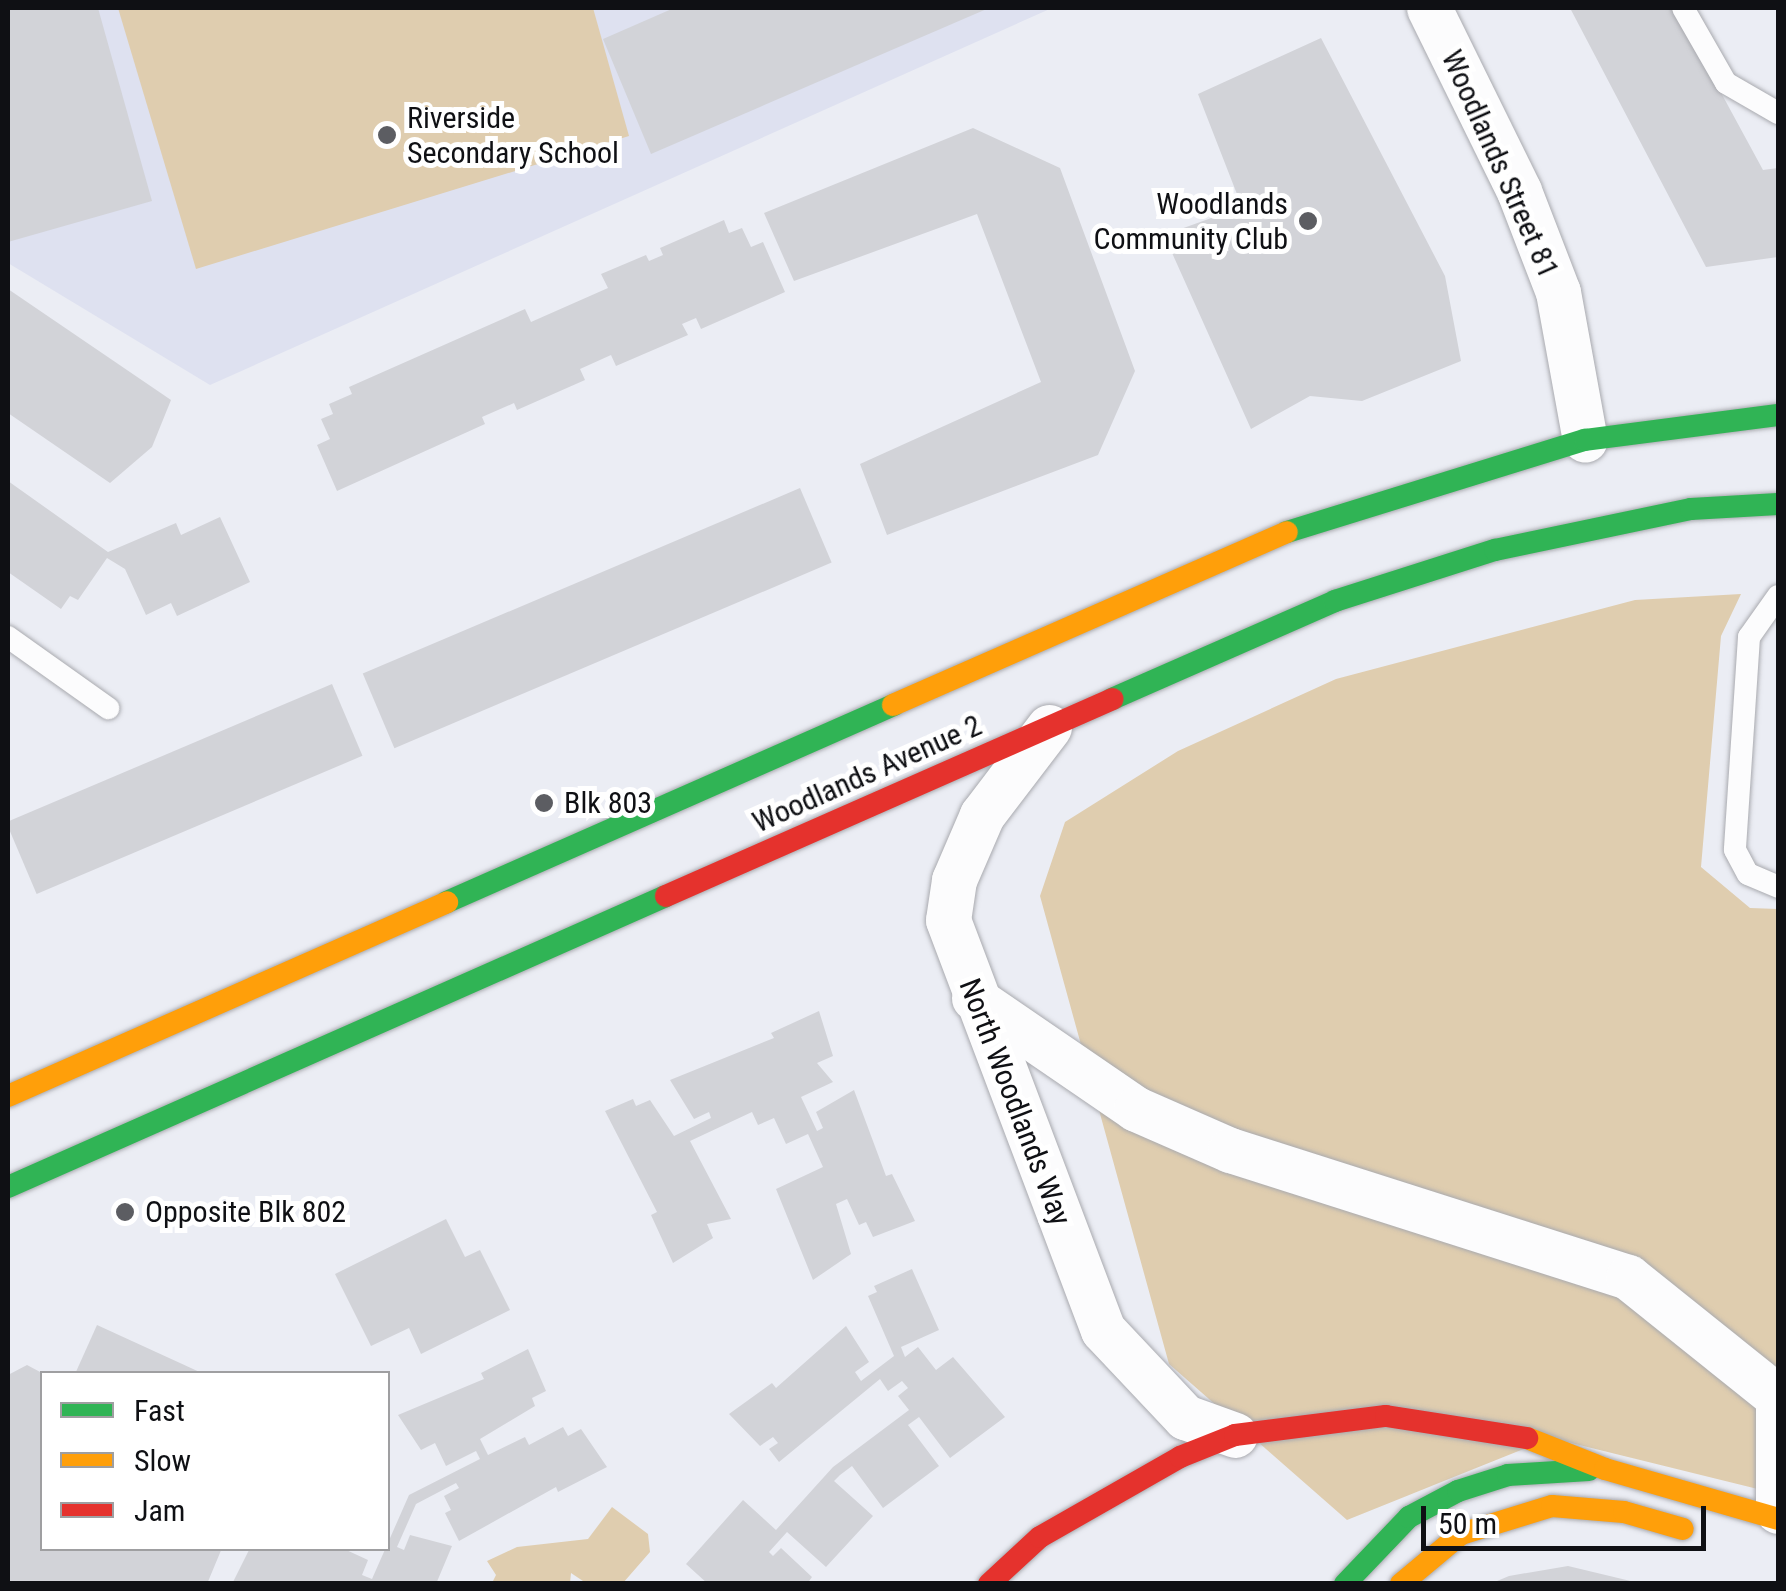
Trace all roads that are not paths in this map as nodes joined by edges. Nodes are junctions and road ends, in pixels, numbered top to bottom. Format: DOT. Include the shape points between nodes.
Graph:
graph roads {
  1 [pos="1430,8"];
  2 [pos="1683,8"];
  3 [pos="1778,113"];
  4 [pos="1778,416"];
  5 [pos="1585,440"];
  6 [pos="1778,504"];
  7 [pos="1778,596"];
  8 [pos="8,637"];
  9 [pos="108,708"];
  10 [pos="1049,727"];
  11 [pos="1778,887"];
  12 [pos="974,998"];
  13 [pos="8,1096"];
  14 [pos="8,1187"];
  15 [pos="1778,1399"];
  16 [pos="1235,1435"];
  17 [pos="1605,1469"];
  18 [pos="1778,1515"];
  19 [pos="1713,1536"];
  20 [pos="989,1584"];
  21 [pos="1345,1584"];
  22 [pos="1401,1584"];
  1 -- 5 [label="street, Woodlands Street 81" via="1519,191 1558,292"];
  2 -- 3 [label="lane" via="1726,83"];
  4 -- 5 [label="main road, Woodlands Avenue 2"];
  5 -- 13 [label="main road, Woodlands Avenue 2" via="1320,517"];
  6 -- 10 [label="main road, Woodlands Avenue 2" via="1691,509 1496,550 1335,601"];
  7 -- 11 [label="lane" via="1749,636 1735,850 1748,874"];
  8 -- 9 [label="lane"];
  10 -- 12 [label="street, North Woodlands Way" via="982,815 954,880 948,920"];
  10 -- 14 [label="main road, Woodlands Avenue 2"];
  12 -- 15 [label="street" via="1136,1110 1230,1150 1628,1277"];
  12 -- 16 [label="street, North Woodlands Way" via="1103,1330 1185,1417"];
  15 -- 18 [label="street"];
  16 -- 17 [label="main road" via="1386,1416 1454,1422 1514,1432"];
  16 -- 20 [label="main road" via="1040,1536"];
  17 -- 18 [label="main road"];
  17 -- 21 [label="main road" via="1508,1475 1458,1492 1409,1517"];
  19 -- 22 [label="main road" via="1624,1512 1552,1506 1461,1534"];
}
